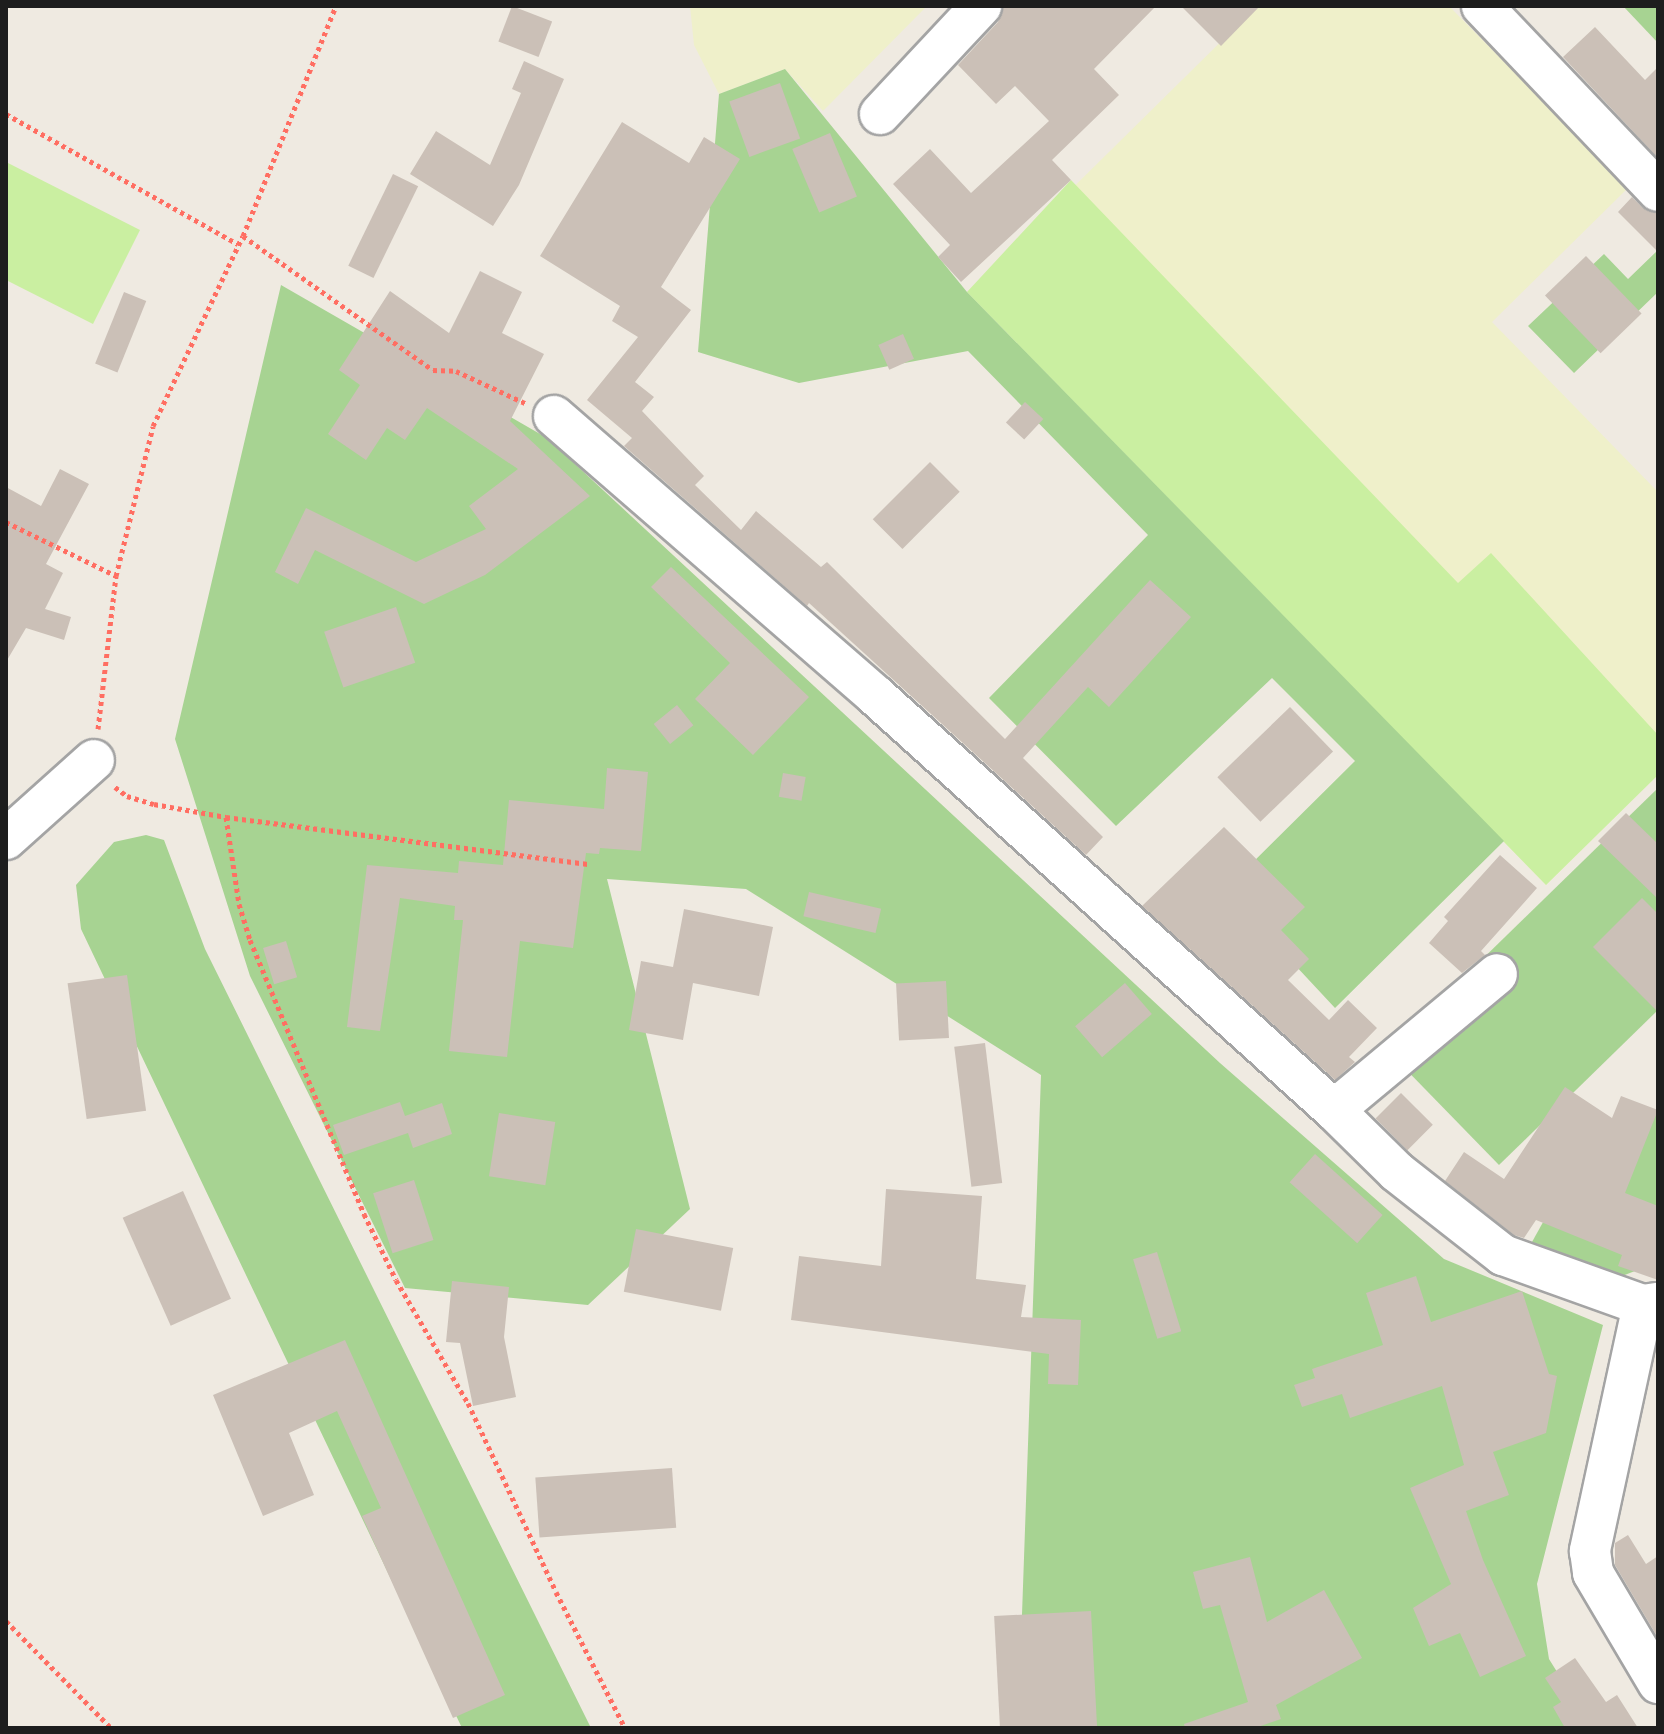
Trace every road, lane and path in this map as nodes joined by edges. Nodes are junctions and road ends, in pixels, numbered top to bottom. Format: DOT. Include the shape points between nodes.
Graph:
graph roads {
  1 [pos="336,6"];
  2 [pos="981,6"];
  3 [pos="1482,6"];
  4 [pos="6,114"];
  5 [pos="880,114"];
  6 [pos="1658,191"];
  7 [pos="243,236"];
  8 [pos="238,244"];
  9 [pos="554,416"];
  10 [pos="6,522"];
  11 [pos="116,576"];
  12 [pos="94,760"];
  13 [pos="226,817"];
  14 [pos="6,839"];
  15 [pos="590,864"];
  16 [pos="1497,974"];
  17 [pos="1334,1110"];
  18 [pos="1650,1304"];
  19 [pos="6,1621"];
  20 [pos="1658,1683"];
  21 [pos="111,1728"];
  22 [pos="625,1728"];
  1 -- 7 [label="path"];
  2 -- 5 [label="lane"];
  3 -- 6 [label="lane"];
  4 -- 8 [label="path"];
  7 -- 8 [label="path"];
  7 -- 9 [label="path" via="433,370 456,371"];
  8 -- 11 [label="path" via="153,426"];
  9 -- 17 [label="lane" via="876,696"];
  10 -- 11 [label="path"];
  11 -- 12 [label="path"];
  12 -- 13 [label="path" via="110,784 127,796"];
  12 -- 14 [label="lane"];
  13 -- 15 [label="path"];
  13 -- 22 [label="path" via="250,940 358,1200 396,1280 468,1403"];
  16 -- 17 [label="lane"];
  17 -- 18 [label="lane" via="1397,1172 1503,1255"];
  18 -- 20 [label="lane" via="1590,1551 1593,1573"];
  19 -- 21 [label="path"];
}
